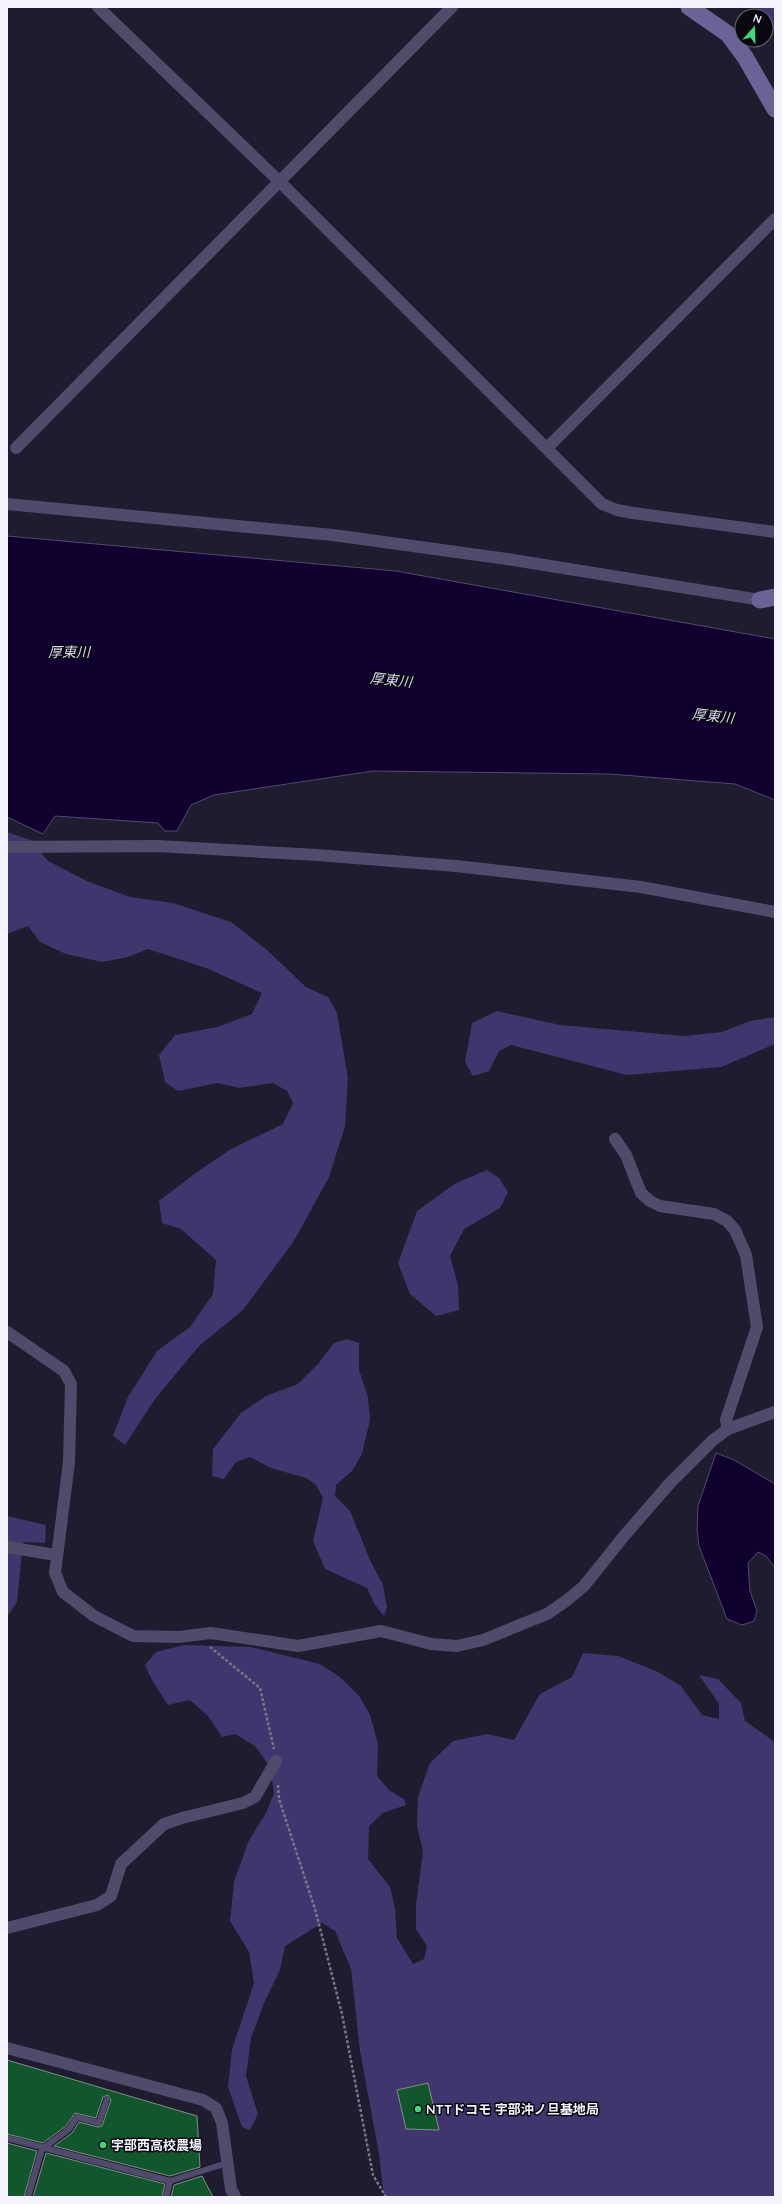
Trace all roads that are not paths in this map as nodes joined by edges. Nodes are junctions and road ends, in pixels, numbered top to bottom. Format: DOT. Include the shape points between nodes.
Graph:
graph roads {
  1 [pos="98,7"];
  2 [pos="452,7"];
  3 [pos="689,7"];
  4 [pos="775,109"];
  5 [pos="280,182"];
  6 [pos="775,219"];
  7 [pos="16,448"];
  8 [pos="547,448"];
  9 [pos="7,504"];
  10 [pos="775,532"];
  11 [pos="770,600"];
  12 [pos="7,847"];
  13 [pos="775,912"];
  14 [pos="615,1139"];
  15 [pos="7,1332"];
  16 [pos="775,1412"];
  17 [pos="728,1429"];
  18 [pos="7,1547"];
  19 [pos="56,1555"];
  20 [pos="276,1761"];
  21 [pos="7,1928"];
  22 [pos="7,2048"];
  23 [pos="107,2099"];
  24 [pos="7,2138"];
  25 [pos="42,2149"];
  26 [pos="227,2163"];
  27 [pos="170,2182"];
  28 [pos="28,2197"];
  29 [pos="166,2197"];
  30 [pos="235,2197"];
  1 -- 5 [label="street"];
  2 -- 5 [label="street"];
  3 -- 4 [label="street" via="728,34 745,56"];
  5 -- 7 [label="street"];
  5 -- 8 [label="street"];
  6 -- 8 [label="street"];
  8 -- 10 [label="street" via="602,504 617,510"];
  9 -- 11 [label="street" via="333,535 507,559 693,591"];
  12 -- 13 [label="street" via="157,846 456,866 641,887"];
  14 -- 17 [label="street" via="626,1155 641,1193 650,1201 660,1206 714,1214 727,1221 735,1230 746,1255 756,1327 726,1420"];
  15 -- 19 [label="street" via="64,1371 71,1384 69,1462"];
  16 -- 17 [label="street"];
  17 -- 19 [label="street" via="713,1440 670,1483 588,1581 566,1601 547,1614 483,1640 457,1646 431,1644 381,1631 298,1646 211,1633 155,1638 133,1636 94,1616 63,1592 55,1573"];
  18 -- 19 [label="street"];
  20 -- 21 [label="street" via="255,1797 243,1803 164,1824 121,1864 111,1896 97,1905"];
  22 -- 26 [label="street" via="203,2100 216,2108 222,2123"];
  23 -- 25 [label="lane" via="100,2123 77,2117 69,2129"];
  24 -- 25 [label="lane"];
  25 -- 27 [label="lane"];
  25 -- 28 [label="lane"];
  26 -- 27 [label="lane"];
  26 -- 30 [label="street" via="231,2189"];
  27 -- 29 [label="lane"];
}
